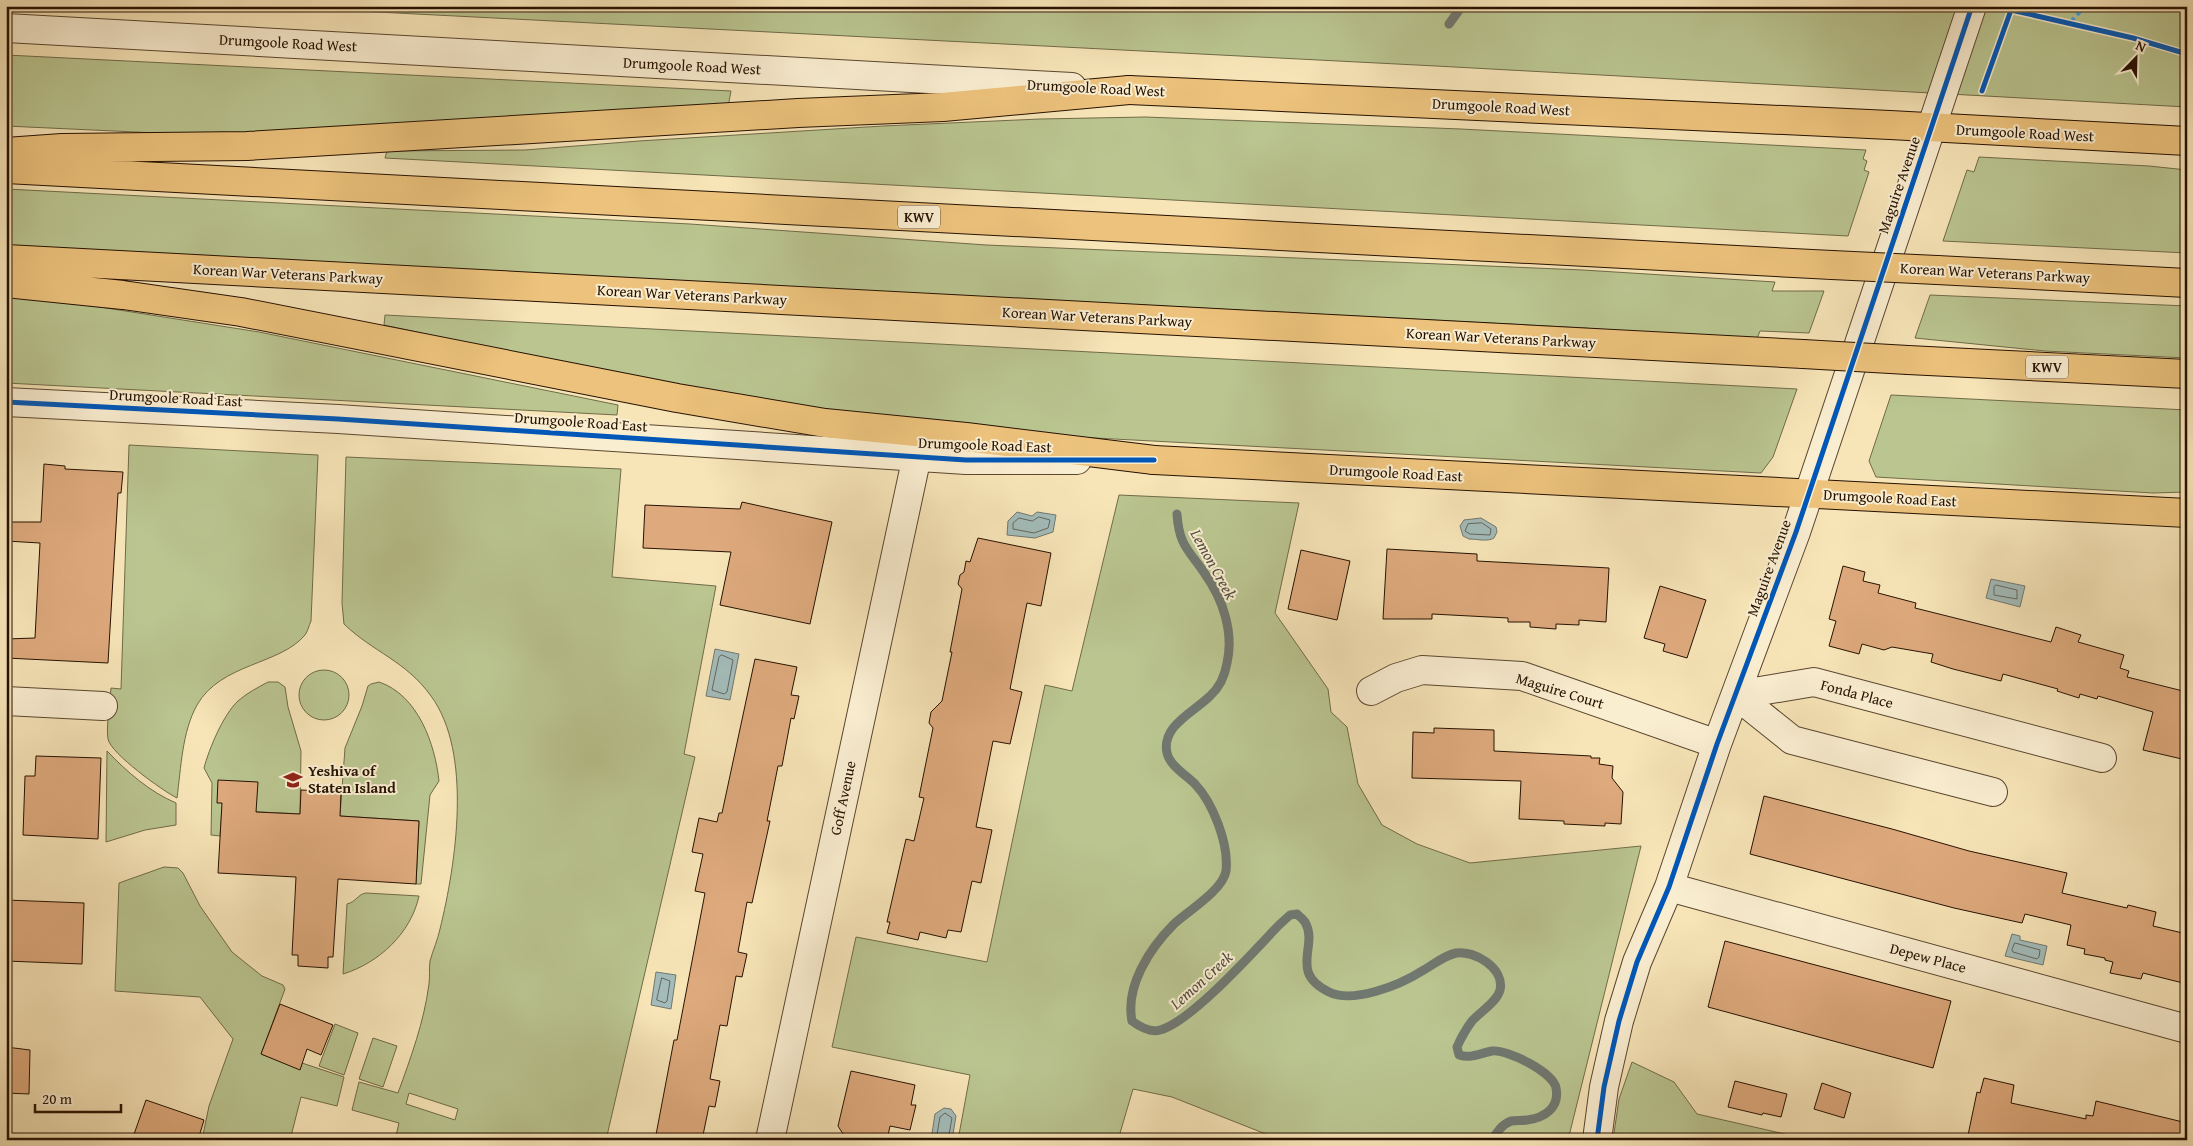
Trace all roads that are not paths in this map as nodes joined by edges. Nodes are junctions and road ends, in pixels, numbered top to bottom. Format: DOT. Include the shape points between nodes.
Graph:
graph roads {
  1 [pos="1972,6"];
  2 [pos="6,28"];
  3 [pos="1129,90"];
  4 [pos="1932,128"];
  5 [pos="2187,141"];
  6 [pos="6,152"];
  7 [pos="6,169"];
  8 [pos="6,259"];
  9 [pos="6,283"];
  10 [pos="2187,283"];
  11 [pos="2187,374"];
  12 [pos="6,402"];
  13 [pos="917,456"];
  14 [pos="1154,460"];
  15 [pos="1808,494"];
  16 [pos="2187,514"];
  17 [pos="1371,691"];
  18 [pos="1736,695"];
  19 [pos="6,701"];
  20 [pos="103,706"];
  21 [pos="1717,744"];
  22 [pos="2102,758"];
  23 [pos="1993,792"];
  24 [pos="1669,887"];
  25 [pos="2187,1029"];
  26 [pos="770,1140"];
  27 [pos="1597,1140"];
  1 -- 4 [label="street, Maguire Avenue"];
  2 -- 3 [label="street, Drumgoole Road West"];
  3 -- 4 [label="main road, Drumgoole Road West"];
  3 -- 6 [label="main road" via="943,107 247,146 62,148"];
  4 -- 5 [label="main road, Drumgoole Road West"];
  4 -- 15 [label="street, Maguire Avenue"];
  7 -- 10 [label="main road, Korean War Veterans Parkway / KWV, bridge"];
  8 -- 11 [label="main road, Korean War Veterans Parkway / KWV, bridge"];
  9 -- 14 [label="main road" via="241,312 677,398 825,423"];
  12 -- 13 [label="street, Drumgoole Road East" via="338,419"];
  13 -- 14 [label="street, Drumgoole Road East" via="966,460"];
  13 -- 26 [label="street, Goff Avenue"];
  14 -- 15 [label="main road, Drumgoole Road East"];
  15 -- 16 [label="main road, Drumgoole Road East"];
  15 -- 18 [label="street, Maguire Avenue"];
  17 -- 21 [label="street, Maguire Court" via="1396,678 1422,670 1522,676"];
  18 -- 21 [label="street, Maguire Avenue"];
  18 -- 22 [label="street, Fonda Place" via="1814,682"];
  18 -- 23 [label="street" via="1792,740"];
  19 -- 20 [label="street"];
  21 -- 24 [label="street, Maguire Avenue"];
  24 -- 25 [label="street, Depew Place"];
  24 -- 27 [label="street, Maguire Avenue" via="1637,962 1619,1022 1604,1087"];
}
